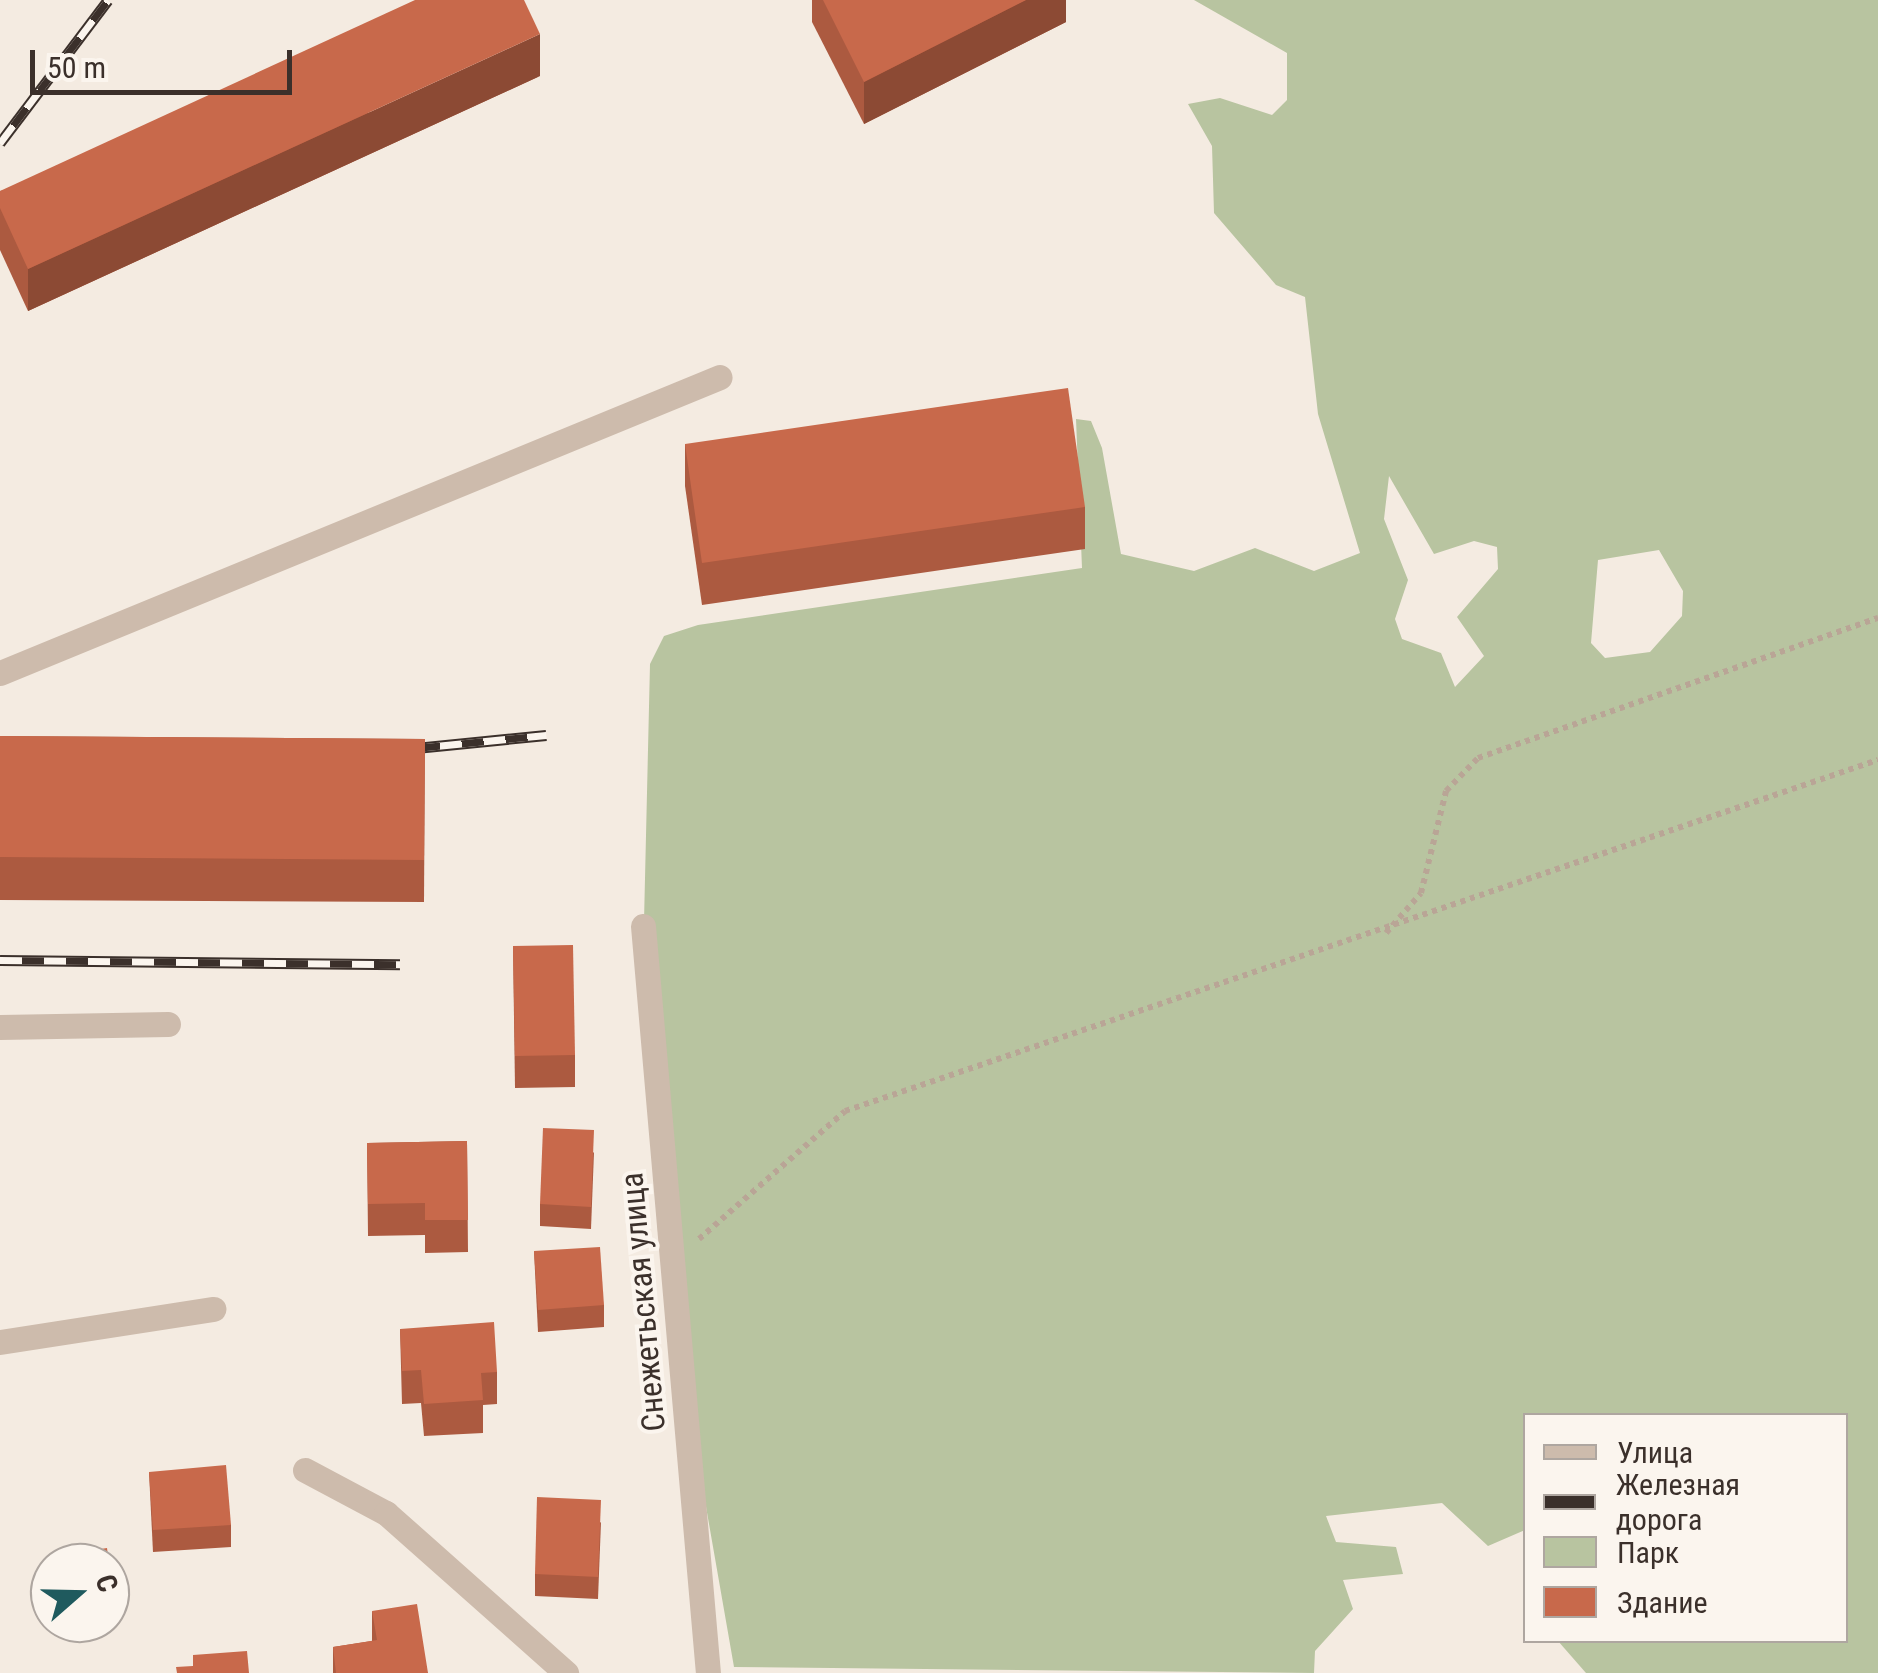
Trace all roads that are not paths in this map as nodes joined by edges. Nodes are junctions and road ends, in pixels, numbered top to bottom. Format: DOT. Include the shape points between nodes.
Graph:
graph roads {
  1 [pos="720,377"];
  2 [pos="0,673"];
  3 [pos="643,926"];
  4 [pos="168,1024"];
  5 [pos="0,1027"];
  6 [pos="213,1309"];
  7 [pos="0,1342"];
  8 [pos="305,1470"];
  9 [pos="566,1673"];
  10 [pos="708,1673"];
  1 -- 2 [label="street"];
  3 -- 10 [label="street, Снежетьская улица"];
  4 -- 5 [label="street"];
  6 -- 7 [label="street"];
  8 -- 9 [label="street" via="386,1513"];
}
